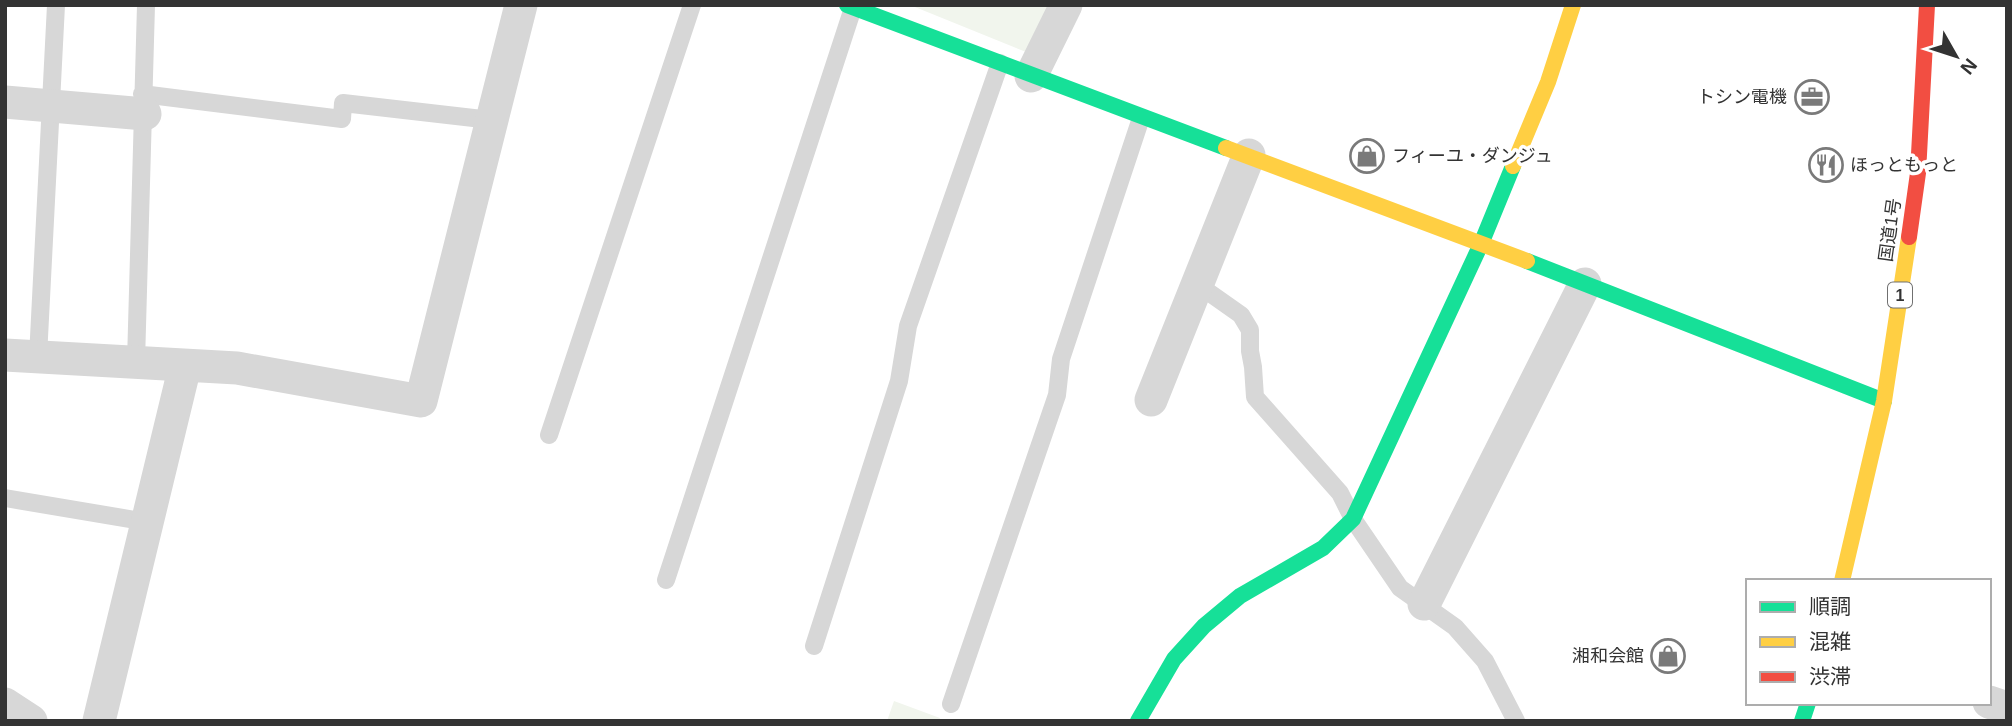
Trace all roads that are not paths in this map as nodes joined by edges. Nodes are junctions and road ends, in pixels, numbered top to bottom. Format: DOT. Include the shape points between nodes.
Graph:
graph roads {
  1 [pos="56,5"];
  2 [pos="146,5"];
  3 [pos="521,5"];
  4 [pos="692,5"];
  5 [pos="1066,5"];
  6 [pos="1573,5"];
  7 [pos="1927,5"];
  8 [pos="850,6"];
  9 [pos="1000,63"];
  10 [pos="1031,76"];
  11 [pos="5,102"];
  12 [pos="144,104"];
  13 [pos="51,106"];
  14 [pos="1141,118"];
  15 [pos="491,120"];
  16 [pos="1248,155"];
  17 [pos="1481,244"];
  18 [pos="1197,284"];
  19 [pos="1585,284"];
  20 [pos="5,355"];
  21 [pos="38,357"];
  22 [pos="136,362"];
  23 [pos="185,366"];
  24 [pos="1151,400"];
  25 [pos="1884,401"];
  26 [pos="549,435"];
  27 [pos="5,498"];
  28 [pos="1353,519"];
  29 [pos="147,522"];
  30 [pos="1842,579"];
  31 [pos="666,580"];
  32 [pos="1424,604"];
  33 [pos="814,646"];
  34 [pos="5,704"];
  35 [pos="951,704"];
  36 [pos="31,721"];
  37 [pos="99,721"];
  38 [pos="1138,721"];
  39 [pos="1516,721"];
  1 -- 13 [label="lane"];
  2 -- 12 [label="lane"];
  3 -- 15 [label="street"];
  4 -- 26 [label="lane"];
  5 -- 10 [label="street"];
  6 -- 17 [label="main road" via="1548,82"];
  7 -- 25 [label="main road, 国道1号 / 1" via="1918,173"];
  8 -- 9 [label="main road"];
  8 -- 31 [label="lane"];
  9 -- 10 [label="main road"];
  9 -- 33 [label="lane" via="908,326 899,381"];
  10 -- 14 [label="main road"];
  11 -- 13 [label="street"];
  12 -- 13 [label="street"];
  12 -- 15 [label="lane" via="342,119 343,103"];
  12 -- 22 [label="lane"];
  13 -- 21 [label="lane"];
  14 -- 16 [label="main road"];
  14 -- 35 [label="lane" via="1061,359 1057,396"];
  15 -- 23 [label="street" via="421,401 237,368"];
  16 -- 17 [label="main road"];
  16 -- 18 [label="street"];
  17 -- 19 [label="main road"];
  17 -- 28 [label="main road"];
  18 -- 24 [label="street"];
  18 -- 28 [label="lane" via="1241,315 1250,330 1255,397 1340,494"];
  19 -- 25 [label="main road"];
  19 -- 32 [label="street"];
  20 -- 21 [label="street"];
  21 -- 22 [label="street"];
  22 -- 23 [label="street"];
  23 -- 29 [label="street"];
  25 -- 30 [label="main road, 国道1号 / 1"];
  27 -- 29 [label="lane"];
  28 -- 32 [label="lane" via="1400,588"];
  28 -- 38 [label="main road" via="1332,542 1257,584 1216,614 1180,648"];
  29 -- 37 [label="street"];
  32 -- 39 [label="lane" via="1455,627 1485,661"];
  34 -- 36 [label="street"];
}
